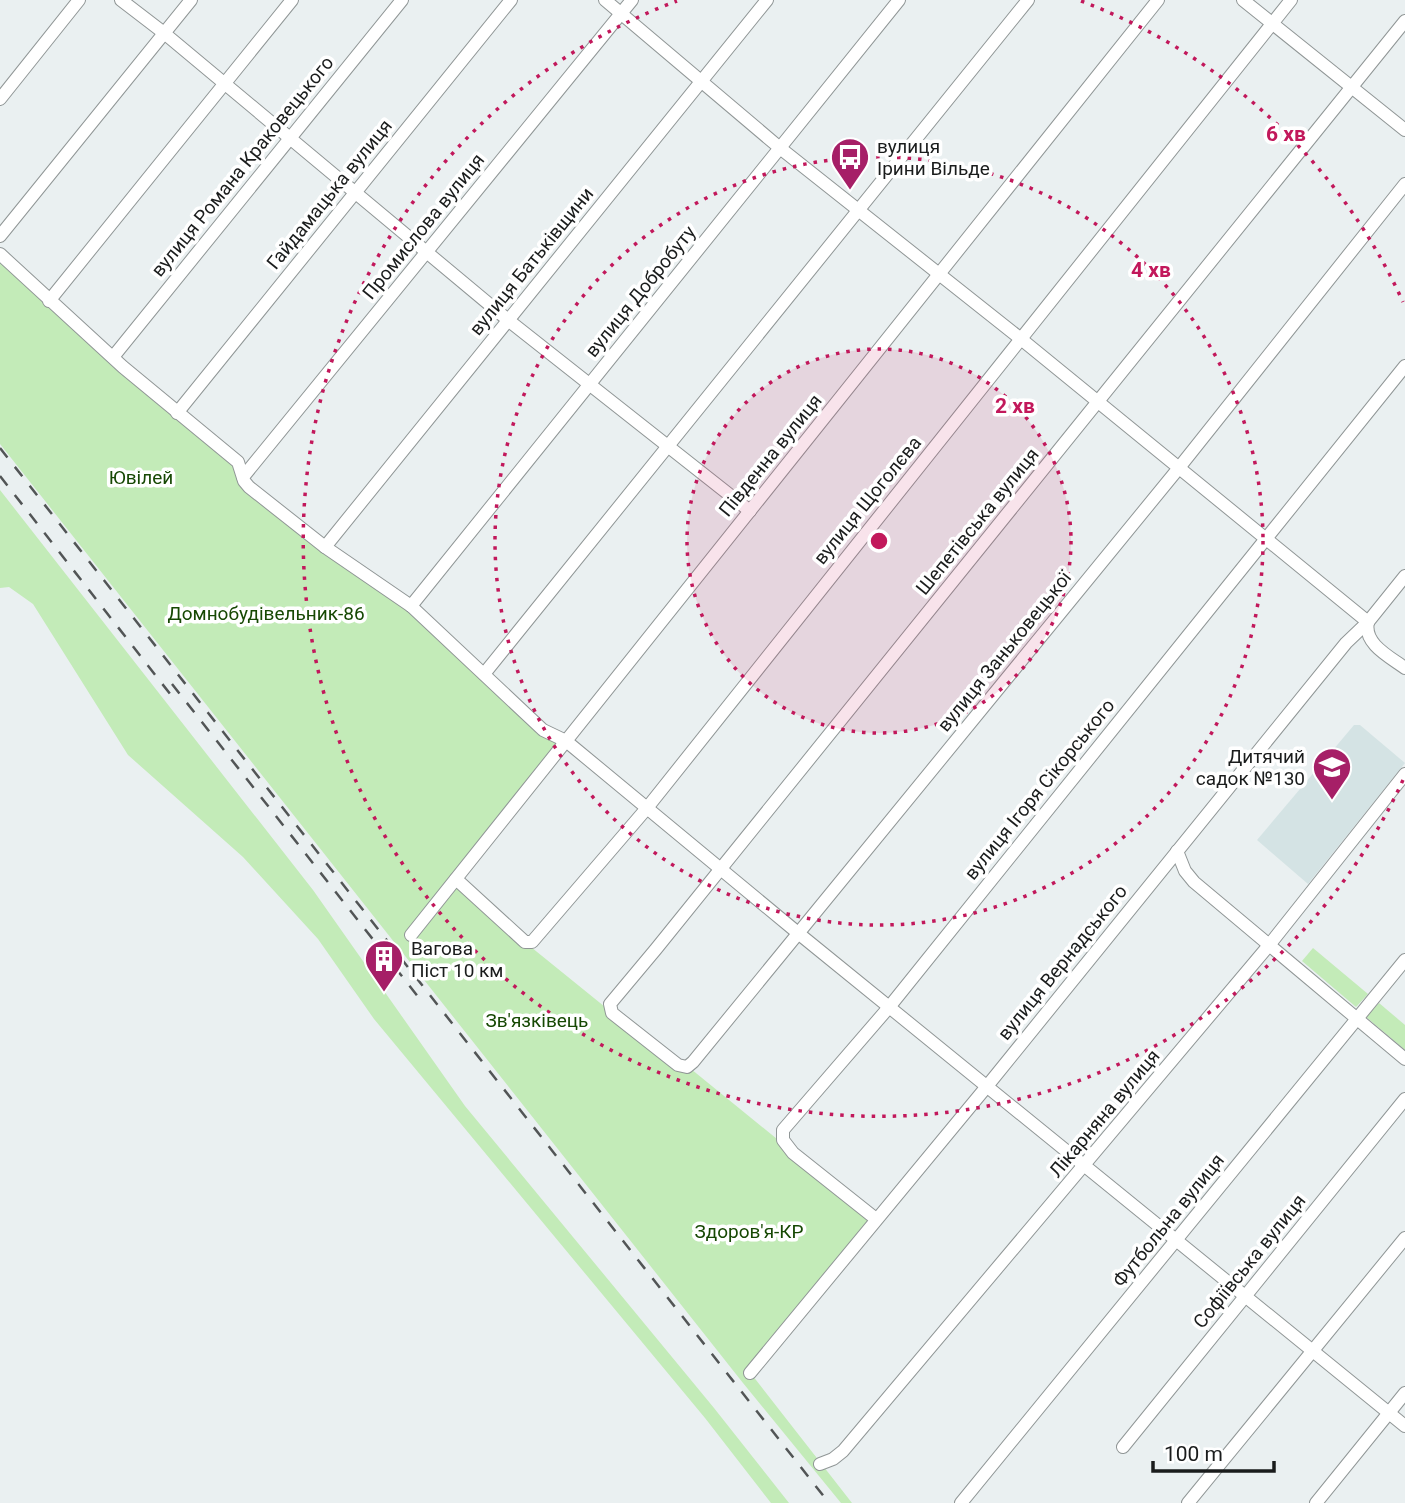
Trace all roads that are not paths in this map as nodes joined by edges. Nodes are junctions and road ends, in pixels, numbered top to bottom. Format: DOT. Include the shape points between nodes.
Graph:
graph roads {
  1 [pos="79,0"];
  2 [pos="121,0"];
  3 [pos="191,0"];
  4 [pos="292,0"];
  5 [pos="402,0"];
  6 [pos="511,0"];
  7 [pos="606,0"];
  8 [pos="632,0"];
  9 [pos="767,0"];
  10 [pos="899,0"];
  11 [pos="1028,0"];
  12 [pos="1158,0"];
  13 [pos="1243,0"];
  14 [pos="1291,0"];
  15 [pos="621,13"];
  16 [pos="1405,21"];
  17 [pos="1272,23"];
  18 [pos="164,33"];
  19 [pos="701,82"];
  20 [pos="225,84"];
  21 [pos="1352,88"];
  22 [pos="0,99"];
  23 [pos="1405,130"];
  24 [pos="290,138"];
  25 [pos="780,148"];
  26 [pos="1405,184"];
  27 [pos="355,193"];
  28 [pos="858,211"];
  29 [pos="0,236"];
  30 [pos="426,252"];
  31 [pos="0,254"];
  32 [pos="939,275"];
  33 [pos="49,301"];
  34 [pos="508,320"];
  35 [pos="1021,339"];
  36 [pos="113,357"];
  37 [pos="1405,366"];
  38 [pos="589,384"];
  39 [pos="1098,403"];
  40 [pos="177,413"];
  41 [pos="668,446"];
  42 [pos="1178,469"];
  43 [pos="243,477"];
  44 [pos="750,511"];
  45 [pos="1266,540"];
  46 [pos="325,547"];
  47 [pos="1405,576"];
  48 [pos="411,606"];
  49 [pos="1368,622"];
  50 [pos="1405,668"];
  51 [pos="484,674"];
  52 [pos="566,741"];
  53 [pos="1405,774"];
  54 [pos="646,808"];
  55 [pos="1178,851"];
  56 [pos="721,868"];
  57 [pos="456,879"];
  58 [pos="798,933"];
  59 [pos="411,935"];
  60 [pos="1270,944"];
  61 [pos="1405,960"];
  62 [pos="890,1006"];
  63 [pos="612,1013"];
  64 [pos="1358,1018"];
  65 [pos="1405,1059"];
  66 [pos="988,1085"];
  67 [pos="1405,1099"];
  68 [pos="1084,1166"];
  69 [pos="876,1219"];
  70 [pos="1405,1238"];
  71 [pos="1177,1240"];
  72 [pos="1245,1297"];
  73 [pos="1312,1352"];
  74 [pos="750,1373"];
  75 [pos="1405,1393"];
  76 [pos="1389,1413"];
  77 [pos="1405,1426"];
  78 [pos="1123,1447"];
  79 [pos="820,1464"];
  80 [pos="961,1503"];
  81 [pos="1188,1503"];
  82 [pos="1316,1503"];
  1 -- 22 [label="street"];
  2 -- 18 [label="street"];
  3 -- 18 [label="street"];
  4 -- 20 [label="street"];
  5 -- 24 [label="street, вулиця Романа Краковецького"];
  6 -- 27 [label="street, Гайдамацька вулиця"];
  7 -- 15 [label="street"];
  8 -- 15 [label="street, Промислова вулиця"];
  9 -- 19 [label="street, вулиця Батьківщини"];
  10 -- 25 [label="street, вулиця Добробуту"];
  11 -- 28 [label="street"];
  12 -- 32 [label="street, Південна вулиця"];
  13 -- 17 [label="street"];
  14 -- 17 [label="street, вулиця Щоголєва"];
  15 -- 19 [label="street"];
  15 -- 30 [label="street, Промислова вулиця"];
  16 -- 21 [label="street, Шепетівська вулиця"];
  17 -- 21 [label="street"];
  17 -- 35 [label="street, вулиця Щоголєва"];
  18 -- 20 [label="street"];
  18 -- 29 [label="street"];
  19 -- 25 [label="street"];
  19 -- 34 [label="street, вулиця Батьківщини"];
  20 -- 24 [label="street"];
  20 -- 33 [label="street"];
  21 -- 23 [label="street"];
  21 -- 39 [label="street, Шепетівська вулиця"];
  24 -- 27 [label="street"];
  24 -- 36 [label="street, вулиця Романа Краковецького"];
  25 -- 28 [label="street"];
  25 -- 38 [label="street, вулиця Добробуту"];
  26 -- 42 [label="street, вулиця Заньковецької"];
  27 -- 30 [label="street"];
  27 -- 40 [label="street, Гайдамацька вулиця"];
  28 -- 32 [label="street"];
  28 -- 41 [label="street"];
  30 -- 34 [label="street"];
  30 -- 43 [label="street, Промислова вулиця"];
  31 -- 33 [label="street"];
  32 -- 35 [label="street"];
  32 -- 44 [label="street, Південна вулиця"];
  33 -- 36 [label="street"];
  34 -- 38 [label="street"];
  34 -- 46 [label="street, вулиця Батьківщини"];
  35 -- 39 [label="street"];
  35 -- 54 [label="street, вулиця Щоголєва"];
  36 -- 40 [label="street"];
  37 -- 45 [label="street, вулиця Ігоря Сікорського"];
  38 -- 41 [label="street"];
  38 -- 48 [label="street, вулиця Добробуту"];
  39 -- 42 [label="street"];
  39 -- 56 [label="street, Шепетівська вулиця"];
  40 -- 43 [label="street" via="238,462"];
  41 -- 44 [label="street"];
  41 -- 51 [label="street"];
  42 -- 45 [label="street"];
  42 -- 58 [label="street, вулиця Заньковецької"];
  43 -- 46 [label="street" via="249,487"];
  44 -- 52 [label="street, Південна вулиця"];
  45 -- 49 [label="street"];
  45 -- 62 [label="street, вулиця Ігоря Сікорського"];
  46 -- 48 [label="street"];
  47 -- 49 [label="street, вулиця Вернадського"];
  48 -- 51 [label="street"];
  49 -- 50 [label="street" via="1371,642"];
  49 -- 55 [label="street, вулиця Вернадського" via="1346,643"];
  51 -- 52 [label="street" via="543,730"];
  52 -- 54 [label="street"];
  52 -- 57 [label="street, Південна вулиця"];
  53 -- 60 [label="street, Лікарняна вулиця"];
  54 -- 56 [label="street"];
  54 -- 57 [label="street, вулиця Щоголєва" via="528,943"];
  55 -- 60 [label="street" via="1194,882"];
  55 -- 66 [label="street, вулиця Вернадського"];
  56 -- 58 [label="street"];
  56 -- 63 [label="street, Шепетівська вулиця" via="610,1004"];
  57 -- 59 [label="street, Південна вулиця"];
  58 -- 62 [label="street"];
  58 -- 63 [label="street, вулиця Заньковецької" via="687,1067 678,1065"];
  60 -- 64 [label="street"];
  60 -- 68 [label="street, Лікарняна вулиця"];
  61 -- 64 [label="street, Футбольна вулиця"];
  62 -- 66 [label="street"];
  62 -- 69 [label="street, вулиця Ігоря Сікорського" via="782,1133 793,1153"];
  64 -- 65 [label="street"];
  64 -- 71 [label="street, Футбольна вулиця"];
  66 -- 68 [label="street"];
  66 -- 69 [label="street, вулиця Вернадського"];
  67 -- 72 [label="street, Софіївська вулиця"];
  68 -- 71 [label="street"];
  68 -- 79 [label="street, Лікарняна вулиця" via="843,1451"];
  69 -- 74 [label="street, вулиця Вернадського"];
  70 -- 73 [label="street"];
  71 -- 72 [label="street"];
  71 -- 80 [label="street, Футбольна вулиця"];
  72 -- 73 [label="street"];
  72 -- 78 [label="street, Софіївська вулиця"];
  73 -- 76 [label="street"];
  73 -- 81 [label="street"];
  75 -- 76 [label="street"];
  76 -- 77 [label="street"];
  76 -- 82 [label="street"];
}
